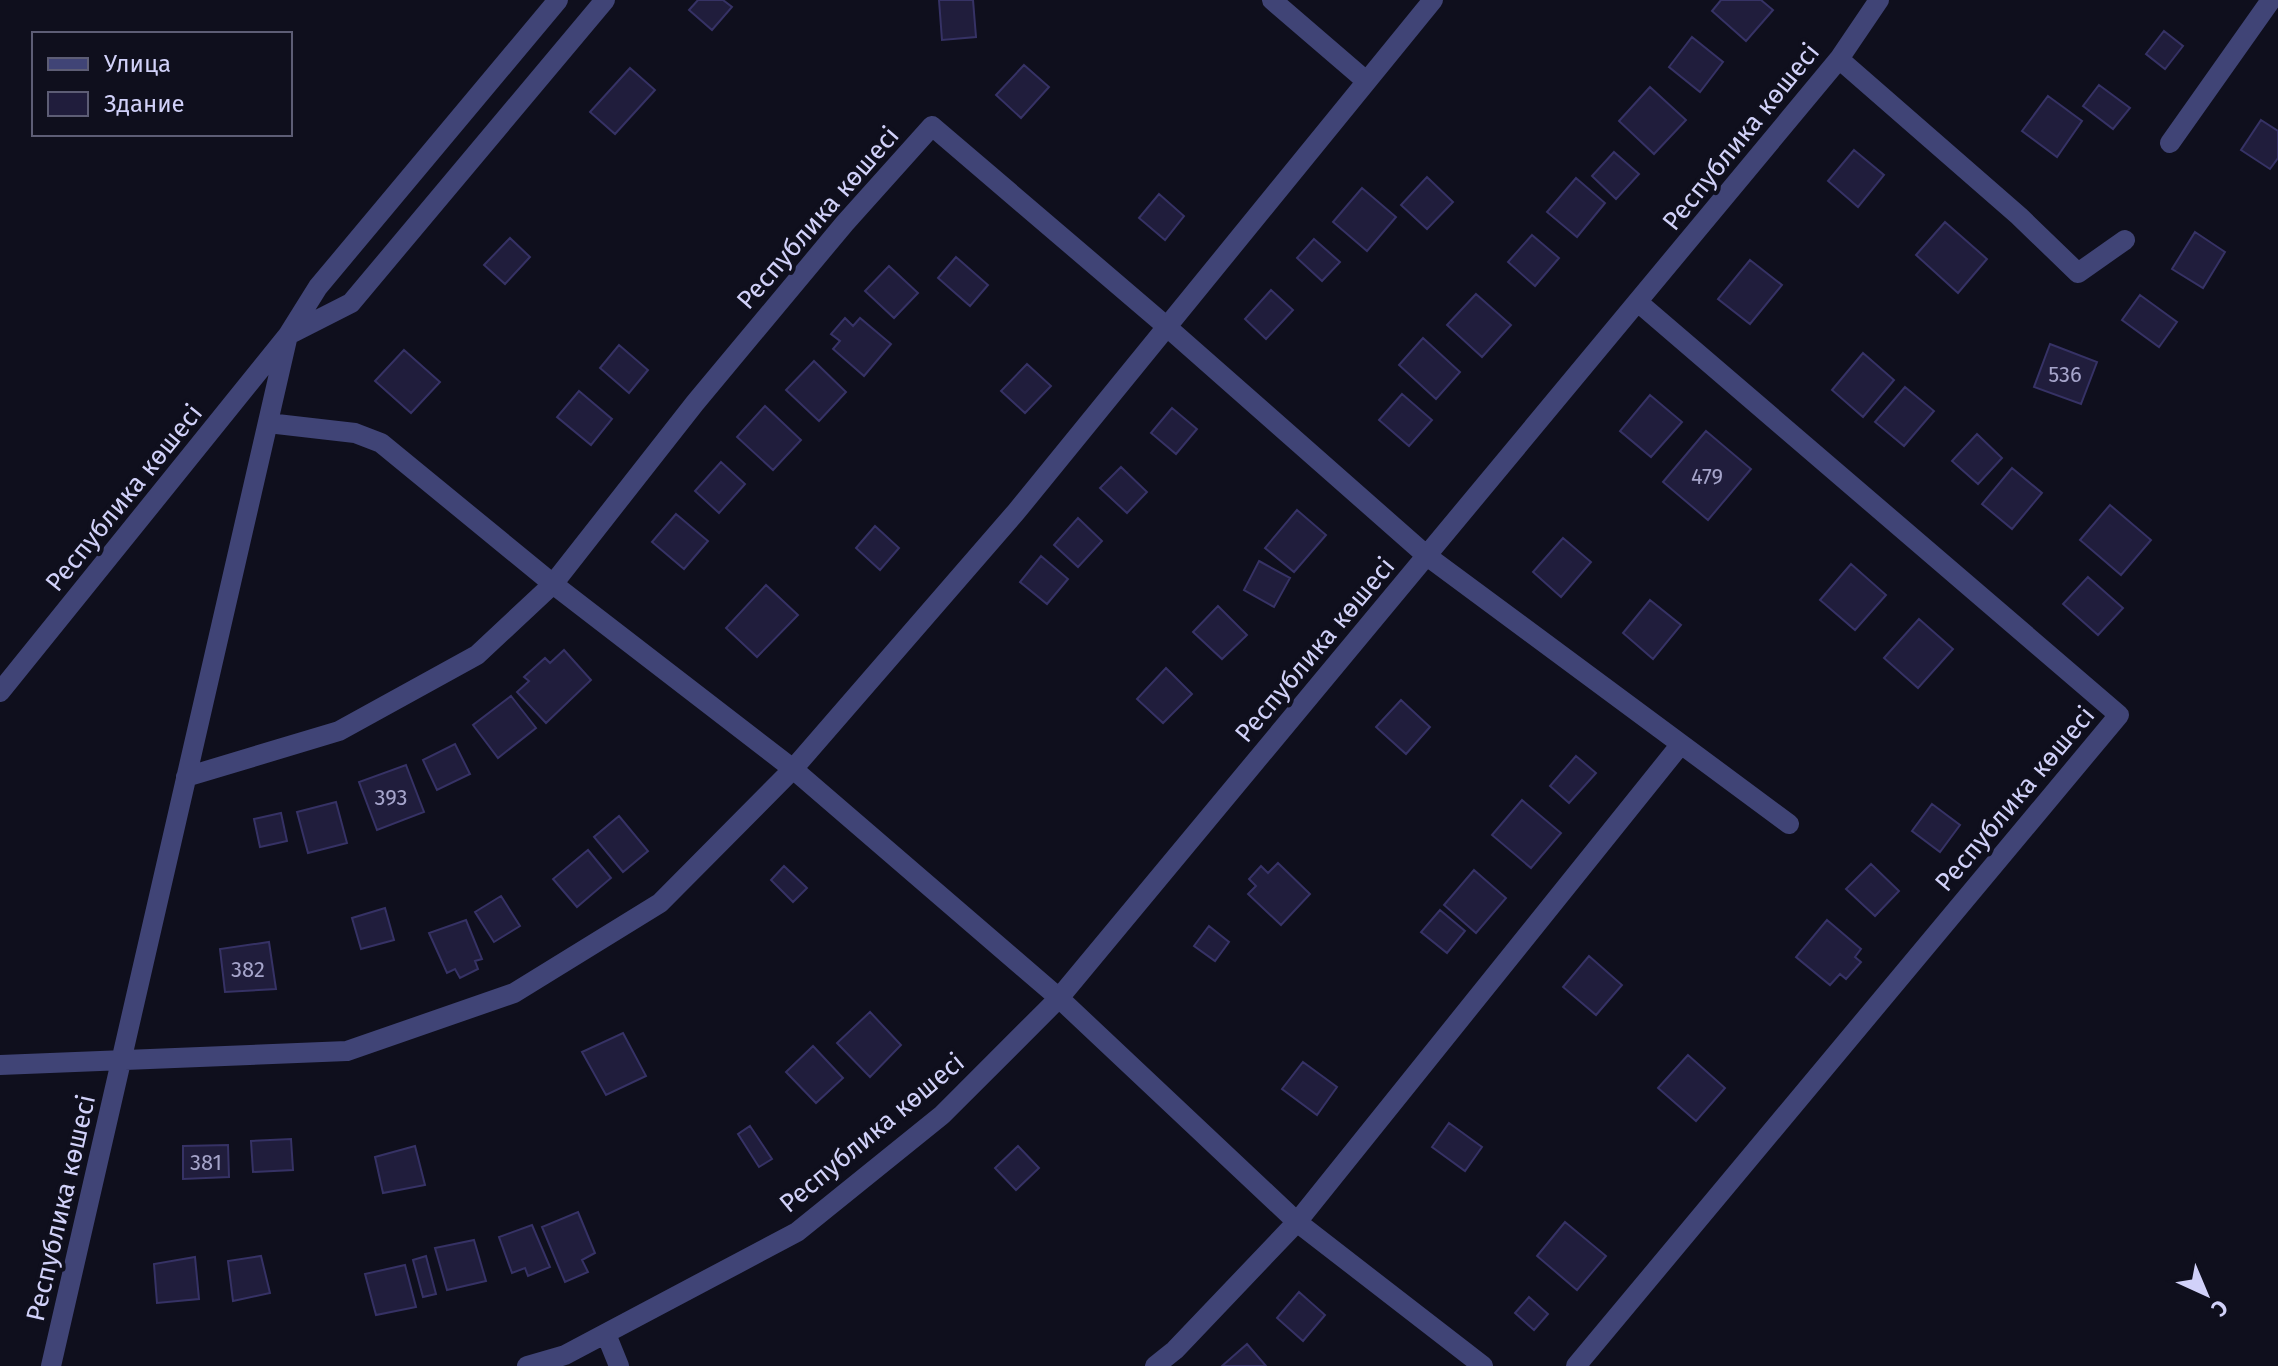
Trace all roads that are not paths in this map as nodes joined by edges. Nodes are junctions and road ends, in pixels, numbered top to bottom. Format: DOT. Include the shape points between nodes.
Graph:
graph roads {
  1 [pos="558,0"];
  2 [pos="605,0"];
  3 [pos="1272,0"];
  4 [pos="1433,0"];
  5 [pos="1879,0"];
  6 [pos="2271,0"];
  7 [pos="1839,59"];
  8 [pos="1365,80"];
  9 [pos="2170,143"];
  10 [pos="2125,240"];
  11 [pos="1639,303"];
  12 [pos="1166,326"];
  13 [pos="288,335"];
  14 [pos="268,423"];
  15 [pos="1427,556"];
  16 [pos="553,584"];
  17 [pos="0,692"];
  18 [pos="1681,744"];
  19 [pos="793,769"];
  20 [pos="186,777"];
  21 [pos="1789,824"];
  22 [pos="1059,998"];
  23 [pos="121,1062"];
  24 [pos="0,1065"];
  25 [pos="1297,1222"];
  26 [pos="606,1334"];
  27 [pos="51,1366"];
  28 [pos="527,1366"];
  29 [pos="619,1366"];
  30 [pos="1155,1366"];
  31 [pos="1483,1366"];
  32 [pos="1576,1366"];
  1 -- 13 [label="street" via="318,287"];
  2 -- 13 [label="street, Республика көшесі" via="351,303"];
  3 -- 8 [label="street"];
  4 -- 8 [label="street, Республика көшесі"];
  5 -- 7 [label="street, Республика көшесі"];
  6 -- 9 [label="street"];
  7 -- 10 [label="street" via="2078,273"];
  7 -- 11 [label="street, Республика көшесі"];
  8 -- 12 [label="street, Республика көшесі"];
  11 -- 15 [label="street, Республика көшесі"];
  11 -- 32 [label="street, Республика көшесі" via="2119,715"];
  12 -- 15 [label="street, Республика көшесі"];
  12 -- 16 [label="street, Республика көшесі" via="932,126 695,403"];
  12 -- 19 [label="street, Республика көшесі" via="1016,512"];
  13 -- 14 [label="street, Республика көшесі"];
  13 -- 17 [label="street, Республика көшесі"];
  14 -- 16 [label="street" via="355,433 381,443"];
  14 -- 20 [label="street, Республика көшесі"];
  15 -- 18 [label="street, Республика көшесі"];
  15 -- 22 [label="street, Республика көшесі"];
  16 -- 19 [label="street"];
  16 -- 20 [label="street, Республика көшесі" via="477,655 339,731"];
  18 -- 21 [label="street, Республика көшесі"];
  18 -- 25 [label="street"];
  19 -- 22 [label="street"];
  19 -- 23 [label="street, Республика көшесі" via="660,903 514,993 347,1051"];
  20 -- 23 [label="street, Республика көшесі"];
  22 -- 25 [label="street"];
  22 -- 26 [label="street, Республика көшесі" via="942,1115 797,1232"];
  23 -- 24 [label="street, Республика көшесі"];
  23 -- 27 [label="street, Республика көшесі"];
  25 -- 30 [label="street"];
  25 -- 31 [label="street"];
  26 -- 28 [label="street, Республика көшесі" via="565,1355"];
  26 -- 29 [label="street"];
}
